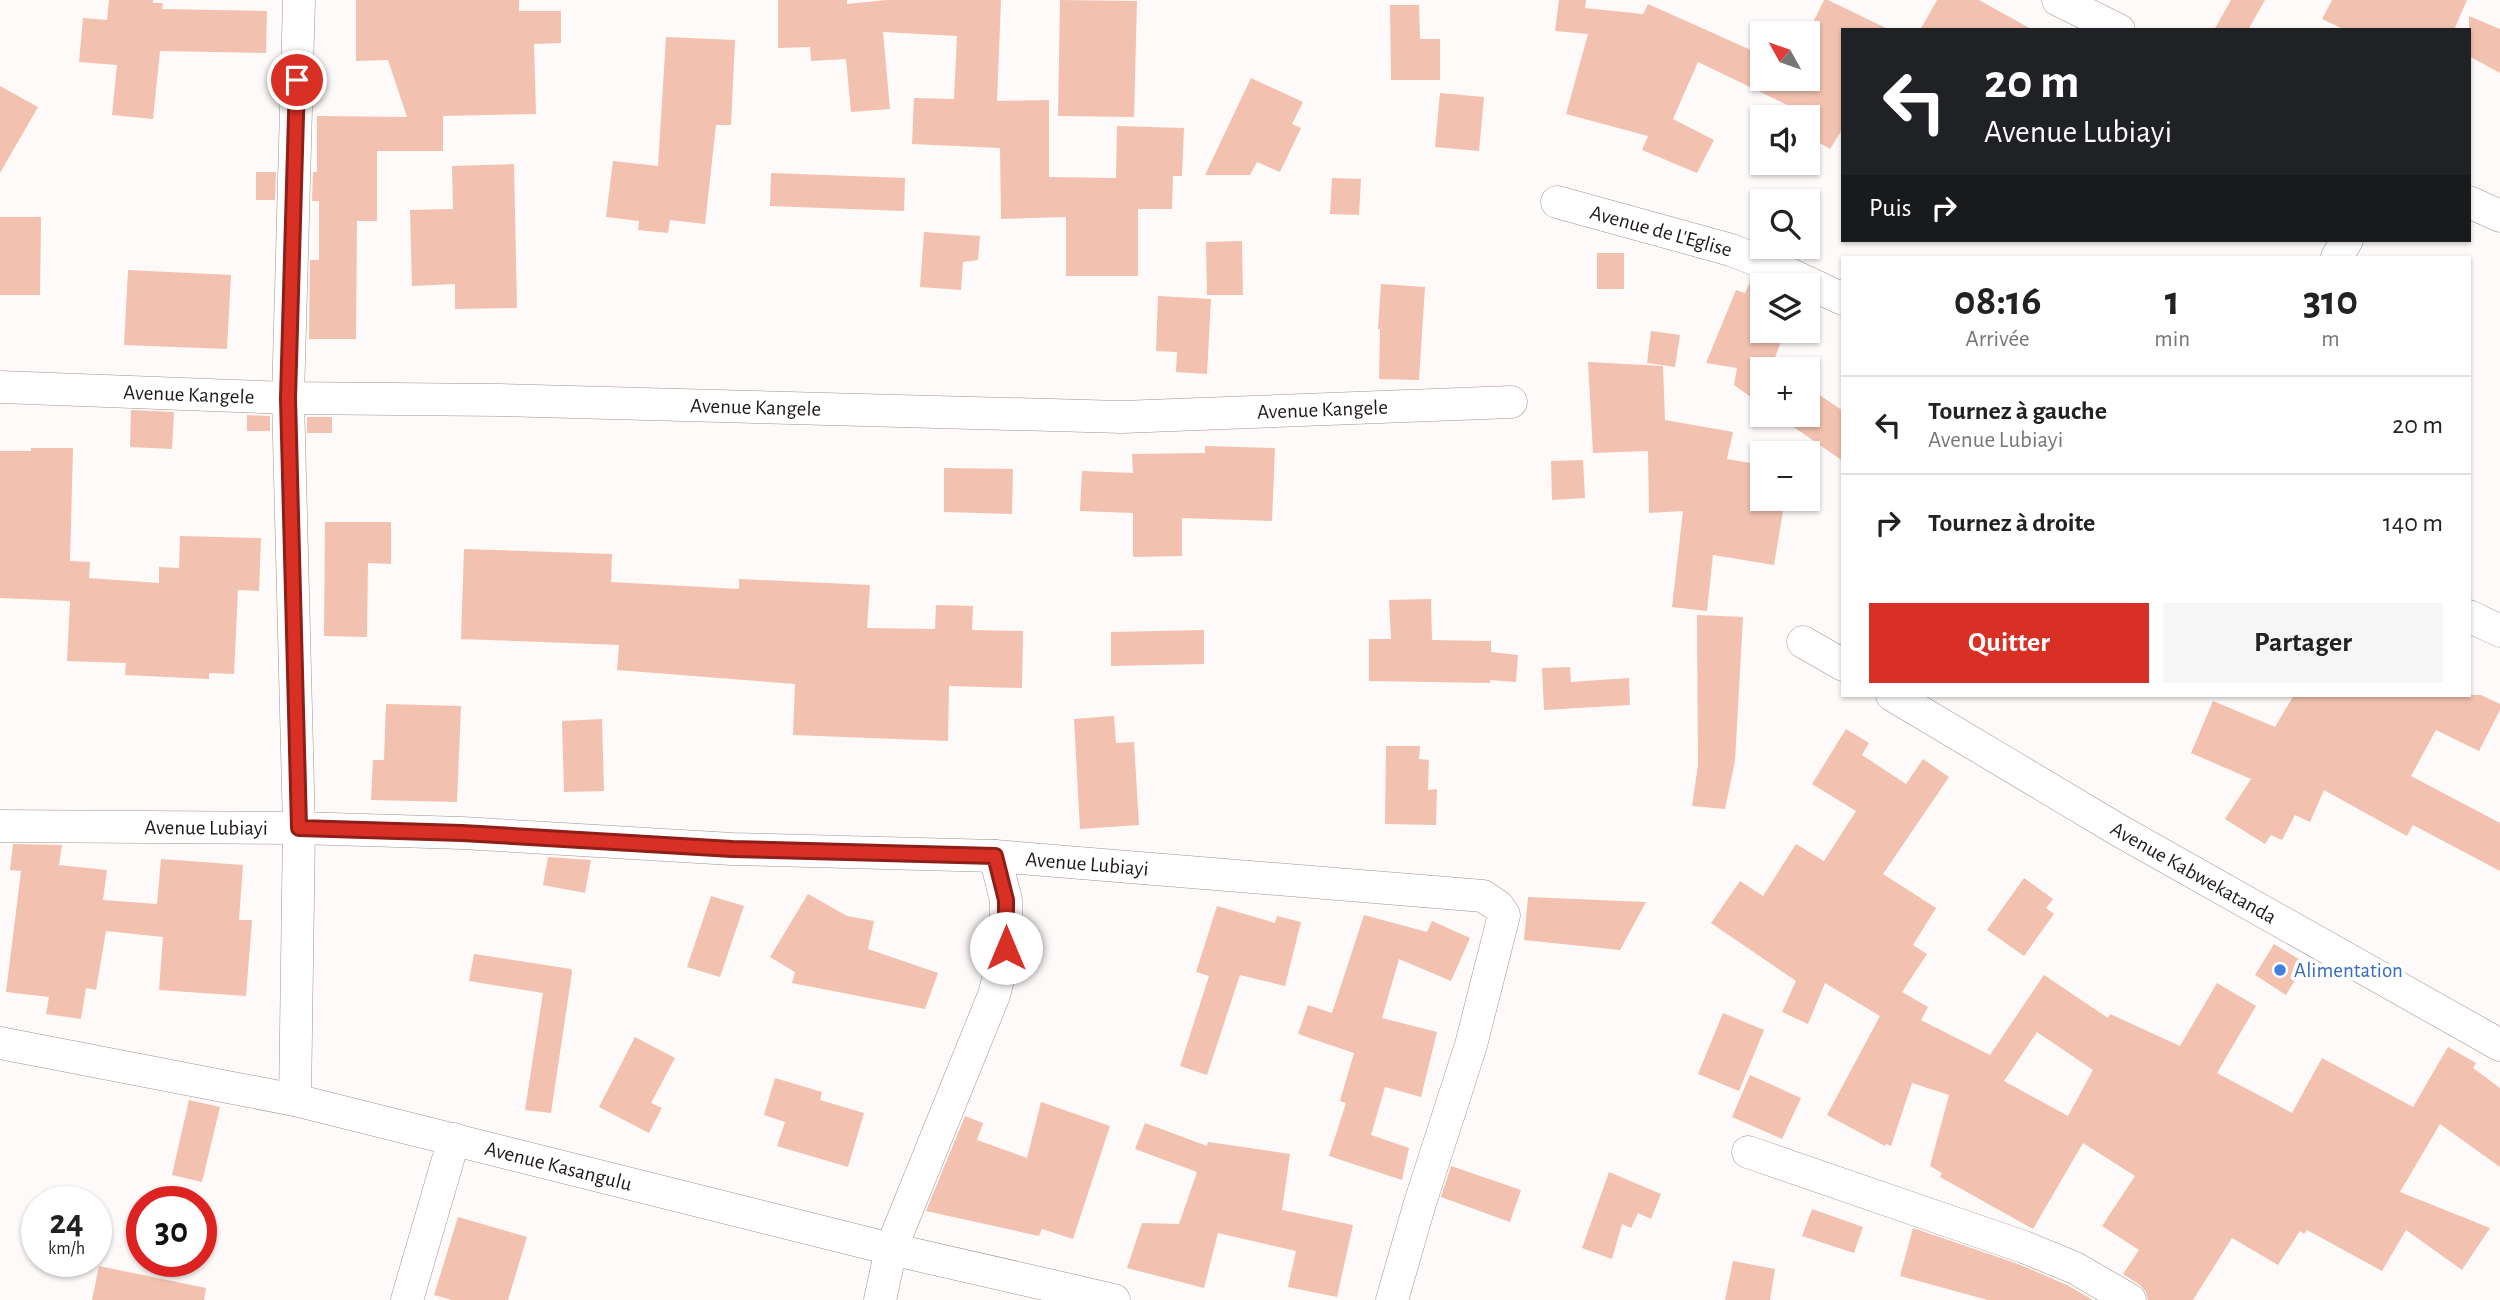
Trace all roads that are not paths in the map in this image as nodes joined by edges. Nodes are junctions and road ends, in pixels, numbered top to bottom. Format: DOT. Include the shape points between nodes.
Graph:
graph roads {
  1 [pos="299,0"];
  2 [pos="2058,0"];
  3 [pos="2115,28"];
  4 [pos="1557,202"];
  5 [pos="2471,203"];
  6 [pos="2500,216"];
  7 [pos="1841,298"];
  8 [pos="0,387"];
  9 [pos="288,398"];
  10 [pos="1511,402"];
  11 [pos="2471,617"];
  12 [pos="2500,631"];
  13 [pos="1803,642"];
  14 [pos="1841,664"];
  15 [pos="1895,697"];
  16 [pos="0,826"];
  17 [pos="299,828"];
  18 [pos="995,856"];
  19 [pos="0,1043"];
  20 [pos="2500,1045"];
  21 [pos="295,1100"];
  22 [pos="454,1139"];
  23 [pos="1748,1152"];
  24 [pos="891,1249"];
  25 [pos="407,1300"];
  26 [pos="880,1300"];
  27 [pos="1114,1300"];
  28 [pos="1392,1300"];
  29 [pos="2130,1300"];
  1 -- 9 [label="street"];
  2 -- 3 [label="street"];
  4 -- 7 [label="street, Avenue de L'Eglise" via="1731,250"];
  5 -- 6 [label="street"];
  8 -- 9 [label="street, Avenue Kangele"];
  9 -- 10 [label="street, Avenue Kangele" via="1122,416"];
  9 -- 17 [label="street"];
  11 -- 12 [label="street"];
  13 -- 14 [label="street"];
  15 -- 20 [label="street, Avenue Kabwekatanda" via="2120,831"];
  16 -- 17 [label="street, Avenue Lubiayi"];
  17 -- 18 [label="street, Avenue Lubiayi" via="732,849"];
  17 -- 21 [label="street"];
  18 -- 24 [label="street" via="1006,900 1006,948 997,984"];
  18 -- 28 [label="street, Avenue Lubiayi" via="1483,896 1498,906 1504,915 1471,1045"];
  19 -- 21 [label="street, Avenue Kasangulu"];
  21 -- 22 [label="street, Avenue Kasangulu"];
  22 -- 24 [label="street, Avenue Kasangulu"];
  22 -- 25 [label="street"];
  23 -- 29 [label="street" via="2024,1247 2075,1268"];
  24 -- 26 [label="street"];
  24 -- 27 [label="street, Avenue Kasangulu"];
}
